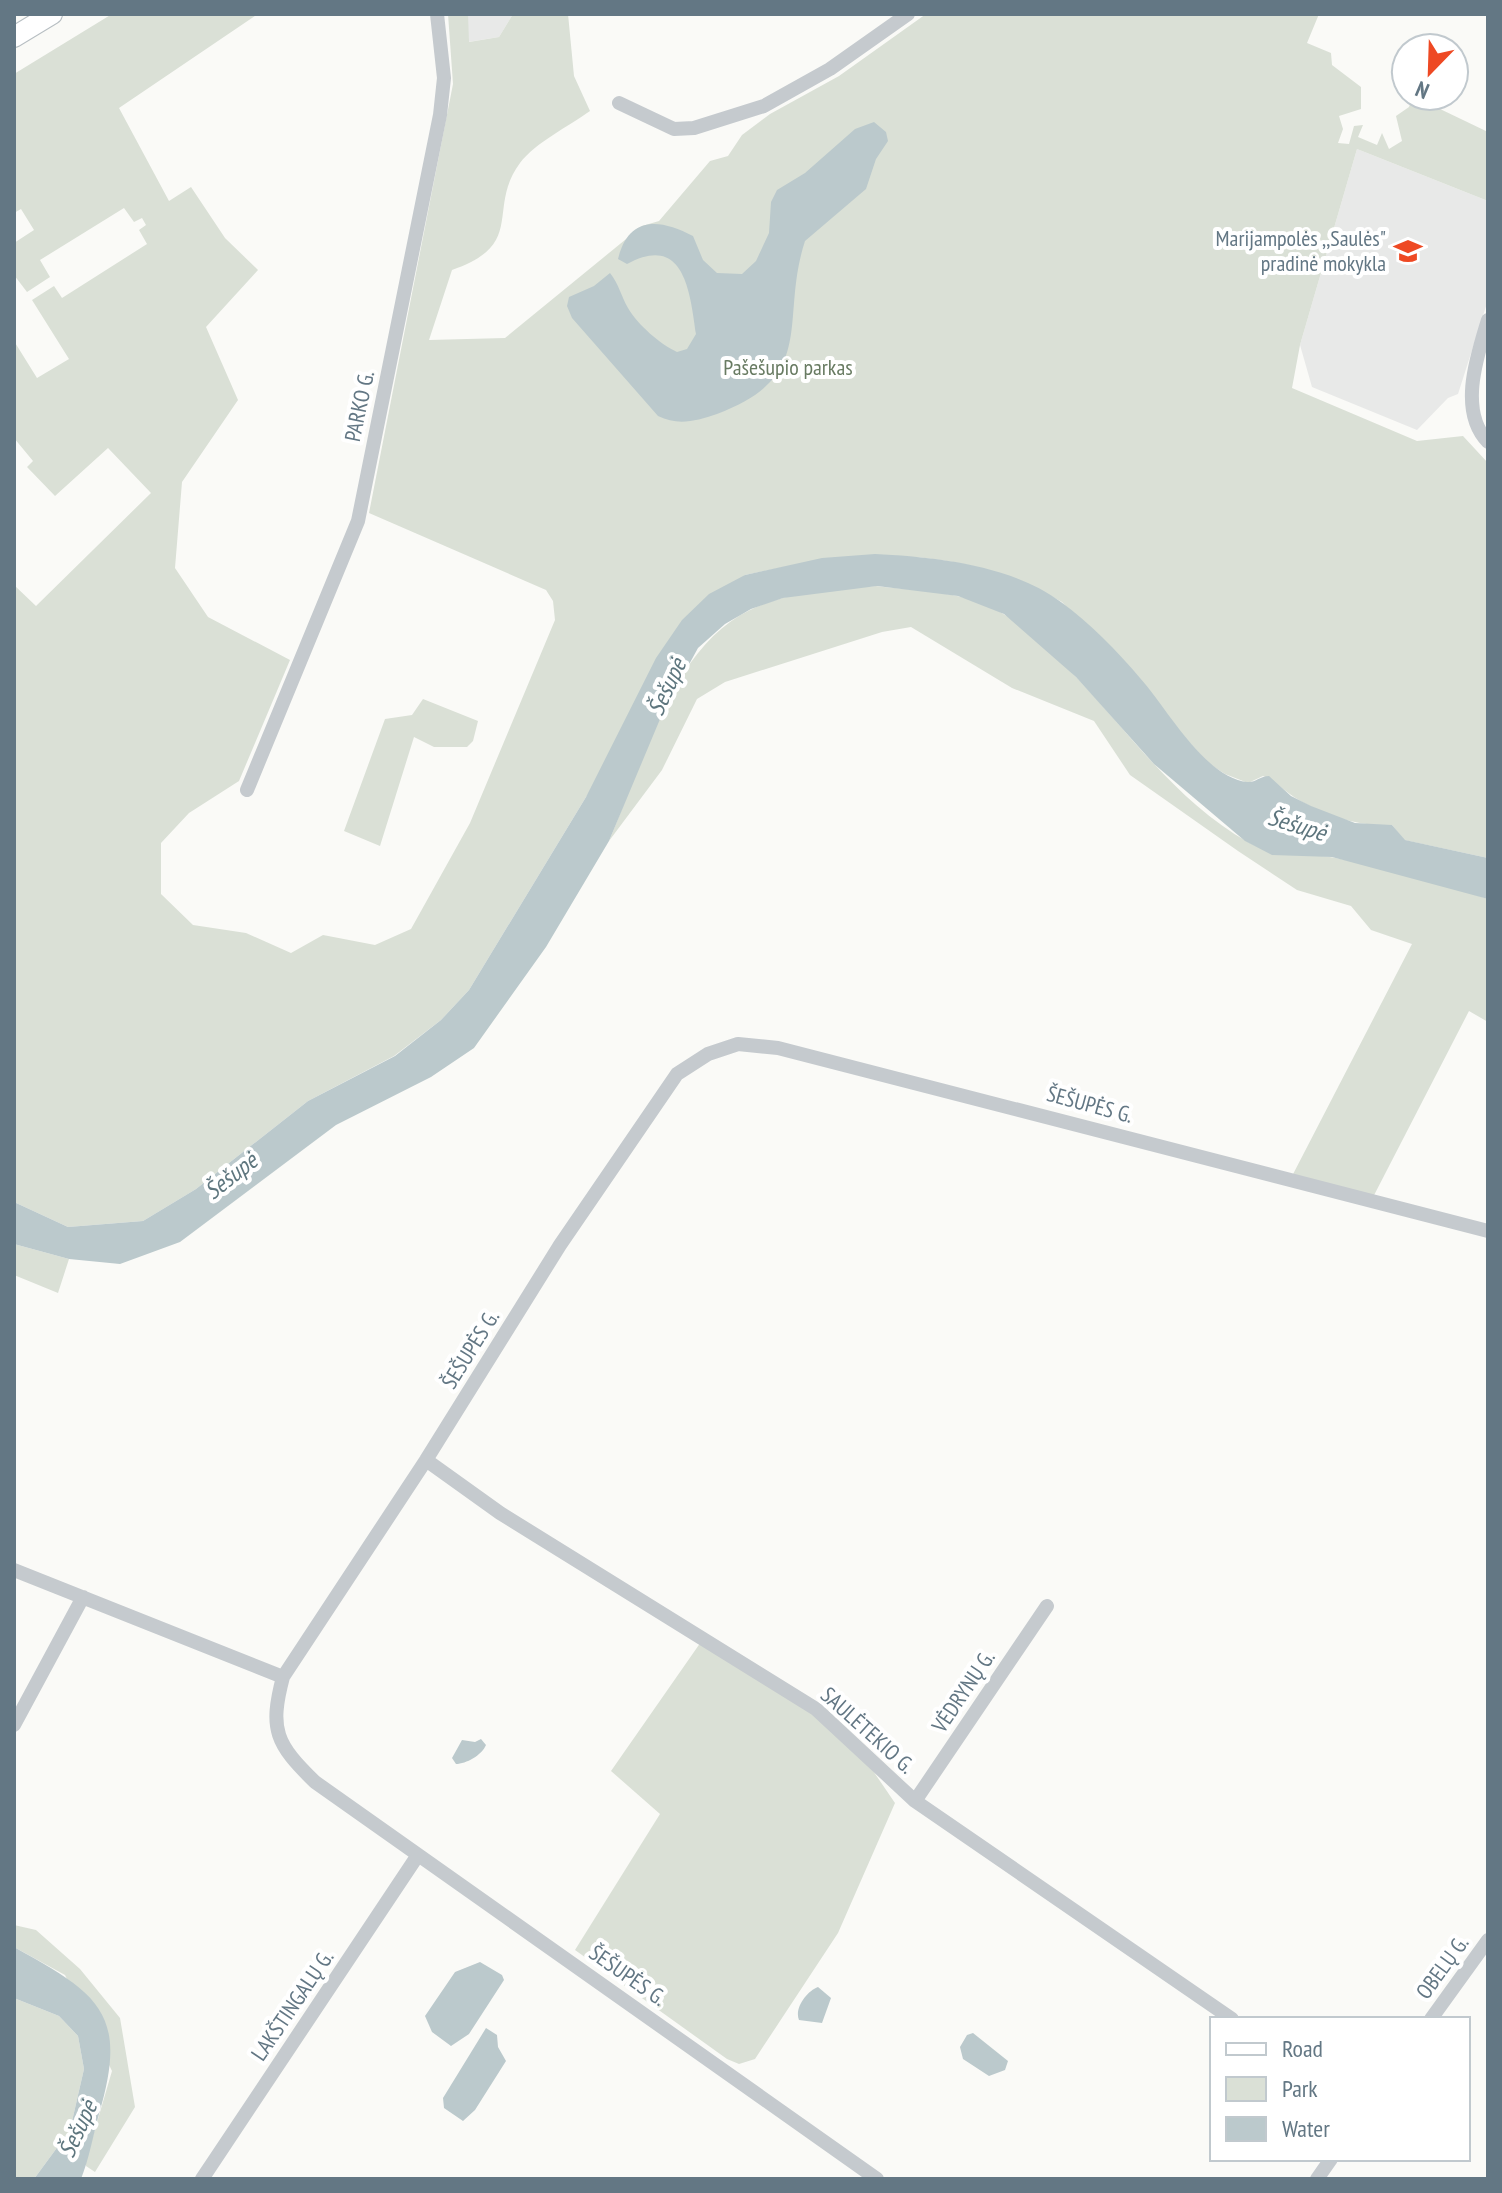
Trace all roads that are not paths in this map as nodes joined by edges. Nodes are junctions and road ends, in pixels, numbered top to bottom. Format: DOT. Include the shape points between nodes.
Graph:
graph roads {
  1 [pos="52,14"];
  2 [pos="437,14"];
  3 [pos="908,14"];
  4 [pos="14,37"];
  5 [pos="619,103"];
  6 [pos="1488,320"];
  7 [pos="1488,442"];
  8 [pos="247,790"];
  9 [pos="1488,1231"];
  10 [pos="426,1460"];
  11 [pos="14,1570"];
  12 [pos="83,1597"];
  13 [pos="1047,1606"];
  14 [pos="283,1677"];
  15 [pos="14,1725"];
  16 [pos="915,1801"];
  17 [pos="418,1855"];
  18 [pos="1488,1940"];
  19 [pos="1229,2017"];
  20 [pos="1432,2017"];
  21 [pos="1330,2161"];
  22 [pos="202,2179"];
  23 [pos="877,2179"];
  24 [pos="1317,2179"];
  1 -- 4 [label="main road"];
  2 -- 8 [label="street, PARKO G." via="444,78 440,115 358,521"];
  3 -- 5 [label="street" via="830,69 764,106 694,128 674,129"];
  6 -- 7 [label="street" via="1477,355 1472,409"];
  9 -- 10 [label="street, ŠEŠUPĖS G." via="955,1092 778,1048 738,1044 708,1054 677,1074 560,1245"];
  10 -- 14 [label="street, ŠEŠUPĖS G."];
  10 -- 16 [label="street, SAULĖTEKIO G." via="500,1513 816,1709"];
  11 -- 12 [label="street"];
  12 -- 14 [label="street"];
  12 -- 15 [label="street"];
  13 -- 16 [label="street, VĖDRYNŲ G."];
  14 -- 17 [label="street, ŠEŠUPĖS G." via="273,1713 281,1743 315,1782"];
  16 -- 19 [label="street, SAULĖTEKIO G."];
  17 -- 22 [label="street, LAKŠTINGALŲ G."];
  17 -- 23 [label="street, ŠEŠUPĖS G."];
  18 -- 20 [label="street, OBELŲ G."];
  21 -- 24 [label="street"];
}
